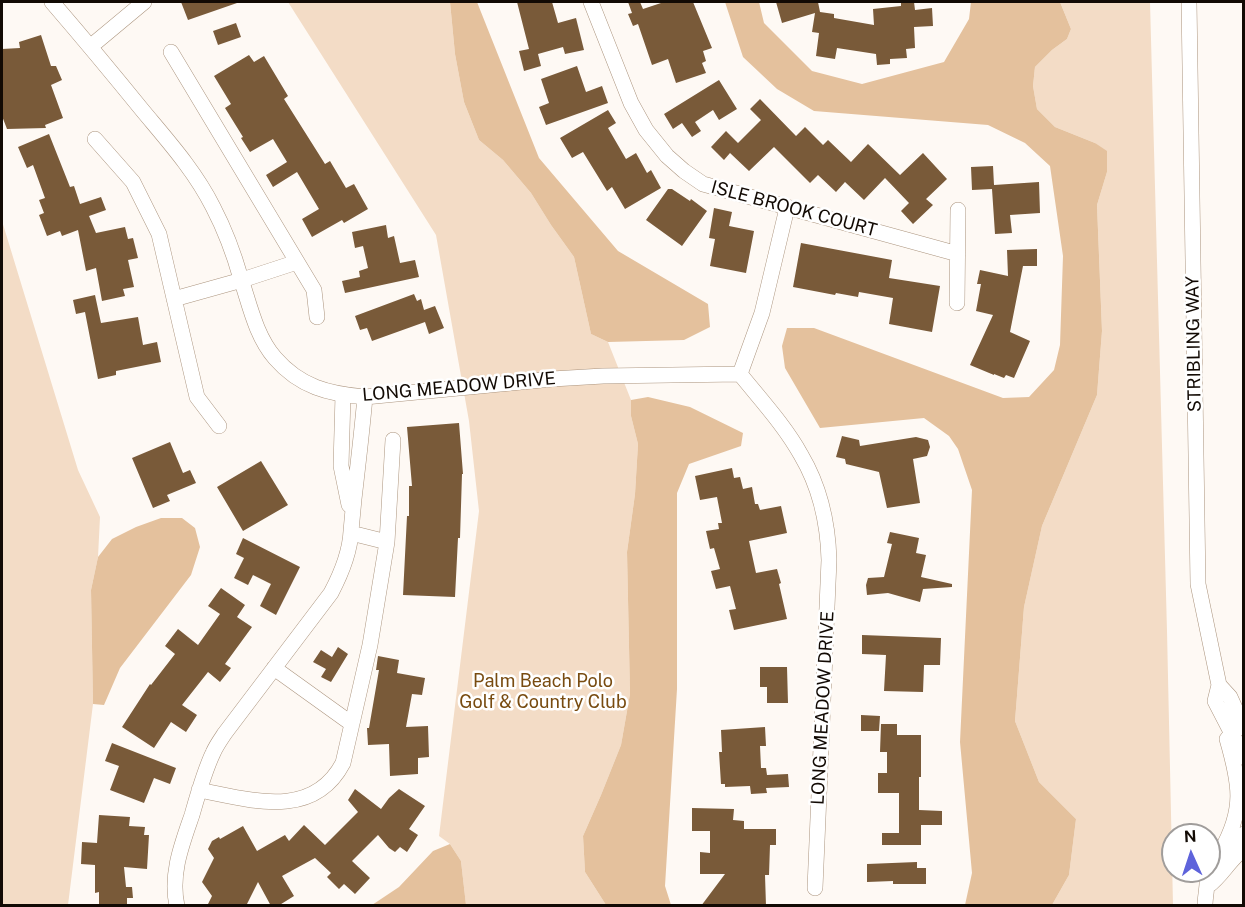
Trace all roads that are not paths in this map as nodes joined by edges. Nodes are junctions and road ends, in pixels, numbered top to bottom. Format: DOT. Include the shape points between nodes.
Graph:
graph roads {
  1 [pos="52,2"];
  2 [pos="144,2"];
  3 [pos="591,2"];
  4 [pos="1189,2"];
  5 [pos="90,47"];
  6 [pos="171,52"];
  7 [pos="95,139"];
  8 [pos="787,208"];
  9 [pos="957,210"];
  10 [pos="958,254"];
  11 [pos="297,262"];
  12 [pos="242,280"];
  13 [pos="174,298"];
  14 [pos="957,303"];
  15 [pos="316,317"];
  16 [pos="740,374"];
  17 [pos="343,395"];
  18 [pos="365,398"];
  19 [pos="219,426"];
  20 [pos="393,440"];
  21 [pos="351,526"];
  22 [pos="387,542"];
  23 [pos="274,668"];
  24 [pos="1219,685"];
  25 [pos="1220,710"];
  26 [pos="352,724"];
  27 [pos="1244,728"];
  28 [pos="1244,757"];
  29 [pos="199,790"];
  30 [pos="1244,834"];
  31 [pos="1235,854"];
  32 [pos="1221,873"];
  33 [pos="1207,883"];
  34 [pos="815,888"];
  35 [pos="177,906"];
  36 [pos="1205,906"];
  1 -- 5 [label="street, LONG MEADOW DRIVE"];
  2 -- 5 [label="street"];
  3 -- 8 [label="street, ISLE BROOK COURT" via="635,111 667,156 702,184"];
  4 -- 24 [label="street, STRIBLING WAY" via="1198,584"];
  5 -- 12 [label="street, LONG MEADOW DRIVE" via="201,186 228,238"];
  6 -- 11 [label="street"];
  7 -- 13 [label="street" via="132,182 159,234"];
  8 -- 10 [label="street, ISLE BROOK COURT"];
  8 -- 16 [label="street" via="762,314"];
  9 -- 10 [label="street"];
  10 -- 14 [label="street"];
  11 -- 12 [label="street"];
  11 -- 15 [label="street" via="314,290"];
  12 -- 13 [label="street"];
  12 -- 17 [label="street, LONG MEADOW DRIVE" via="256,327 274,358 302,381"];
  13 -- 19 [label="street" via="197,397"];
  16 -- 18 [label="street, LONG MEADOW DRIVE" via="552,379"];
  16 -- 34 [label="street, LONG MEADOW DRIVE" via="802,455 820,497 826,524 829,560"];
  17 -- 18 [label="street, LONG MEADOW DRIVE"];
  17 -- 21 [label="street" via="341,466"];
  18 -- 21 [label="street"];
  20 -- 22 [label="street"];
  21 -- 22 [label="street"];
  21 -- 23 [label="street" via="345,561 331,593"];
  22 -- 26 [label="street"];
  23 -- 26 [label="street"];
  23 -- 29 [label="street" via="225,733"];
  24 -- 25 [label="street, STRIBLING WAY" via="1215,701"];
  24 -- 27 [label="street, STRIBLING WAY" via="1230,697"];
  25 -- 28 [label="street, STRIBLING WAY"];
  25 -- 31 [label="street" via="1240,792 1234,829"];
  26 -- 29 [label="street" via="339,771 306,798 281,802"];
  29 -- 35 [label="street" via="177,861"];
  30 -- 31 [label="street"];
  31 -- 32 [label="street"];
  33 -- 36 [label="street"];
}
